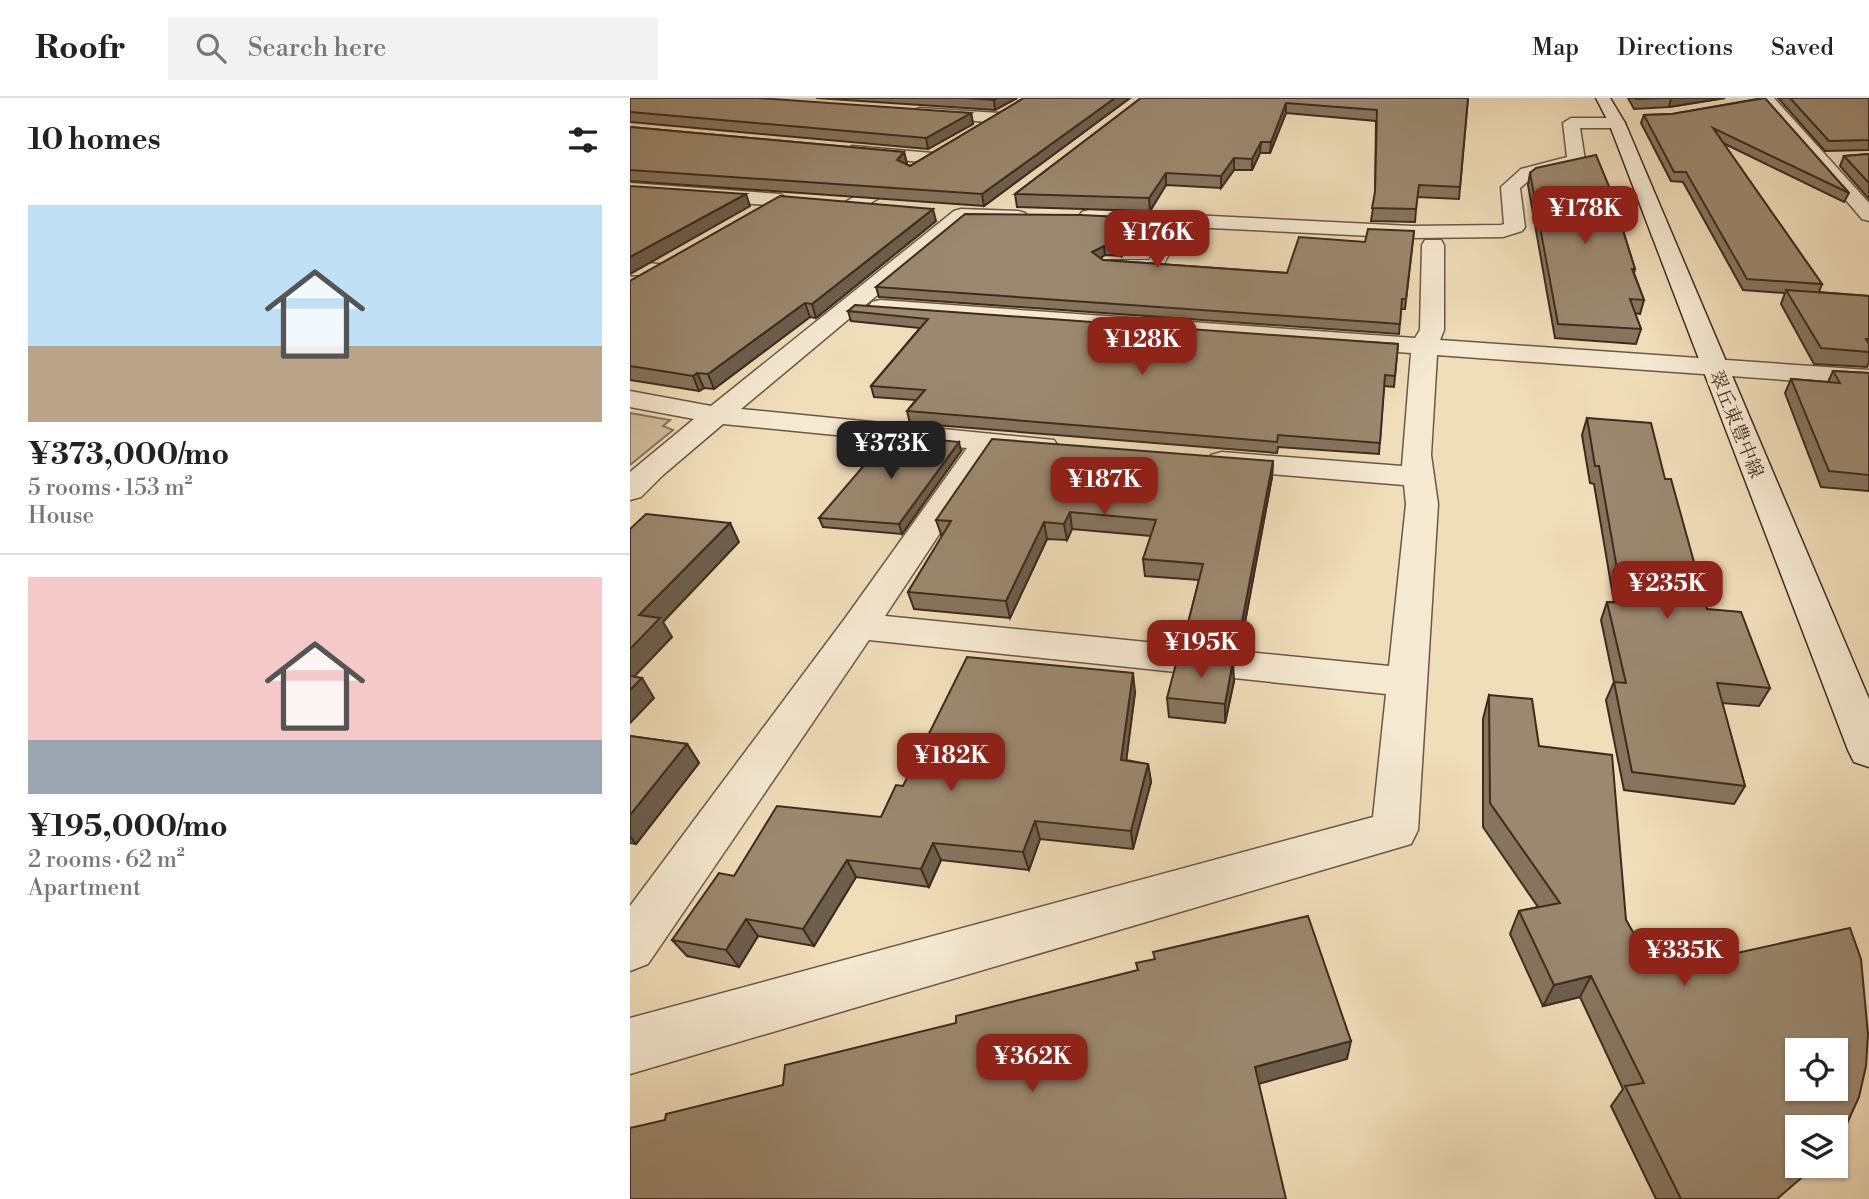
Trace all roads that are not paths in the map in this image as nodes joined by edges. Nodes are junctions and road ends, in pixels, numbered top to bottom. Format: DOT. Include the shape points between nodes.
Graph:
graph roads {
  1 [pos="1763,99"];
  2 [pos="903,111"];
  3 [pos="1617,114"];
  4 [pos="977,132"];
  5 [pos="836,149"];
  6 [pos="1844,158"];
  7 [pos="1819,159"];
  8 [pos="630,189"];
  9 [pos="1012,199"];
  10 [pos="780,200"];
  11 [pos="804,202"];
  12 [pos="828,204"];
  13 [pos="852,206"];
  14 [pos="893,209"];
  15 [pos="934,213"];
  16 [pos="961,215"];
  17 [pos="1869,215"];
  18 [pos="989,216"];
  19 [pos="1043,216"];
  20 [pos="1069,216"];
  21 [pos="1179,220"];
  22 [pos="744,221"];
  23 [pos="1433,245"];
  24 [pos="1105,263"];
  25 [pos="630,268"];
  26 [pos="630,287"];
  27 [pos="851,305"];
  28 [pos="1425,344"];
  29 [pos="1714,367"];
  30 [pos="1869,378"];
  31 [pos="630,399"];
  32 [pos="716,415"];
  33 [pos="986,442"];
  34 [pos="1067,448"];
  35 [pos="1189,458"];
  36 [pos="1419,477"];
  37 [pos="630,491"];
  38 [pos="859,626"];
  39 [pos="1408,682"];
  40 [pos="1869,750"];
  41 [pos="630,947"];
  42 [pos="630,1046"];
  1 -- 7 [label="street"];
  2 -- 4 [label="street" via="1004,115"];
  3 -- 21 [label="street" via="1571,123 1576,160 1527,173 1510,187 1515,227 1503,232"];
  3 -- 29 [label="street, 翠丘東豊中線"];
  5 -- 13 [label="street" via="938,155"];
  6 -- 7 [label="street"];
  7 -- 17 [label="street"];
  8 -- 10 [label="street"];
  9 -- 18 [label="street"];
  10 -- 11 [label="street"];
  10 -- 22 [label="street"];
  12 -- 13 [label="street"];
  13 -- 14 [label="street"];
  15 -- 16 [label="street"];
  16 -- 18 [label="street"];
  16 -- 27 [label="street"];
  18 -- 19 [label="street"];
  20 -- 21 [label="street"];
  21 -- 24 [label="lane" via="1155,266"];
  23 -- 28 [label="street" via="1432,330"];
  25 -- 26 [label="street" via="665,267"];
  27 -- 28 [label="street"];
  27 -- 32 [label="street"];
  28 -- 29 [label="street"];
  28 -- 36 [label="street" via="1416,455"];
  29 -- 30 [label="street"];
  29 -- 40 [label="street, 翠丘東豊中線"];
  31 -- 32 [label="street"];
  32 -- 33 [label="street"];
  32 -- 37 [label="street"];
  33 -- 34 [label="street"];
  33 -- 38 [label="street"];
  35 -- 36 [label="street"];
  36 -- 39 [label="street" via="1422,504"];
  38 -- 39 [label="street"];
  38 -- 41 [label="street"];
  39 -- 42 [label="street" via="1395,830"];
}
